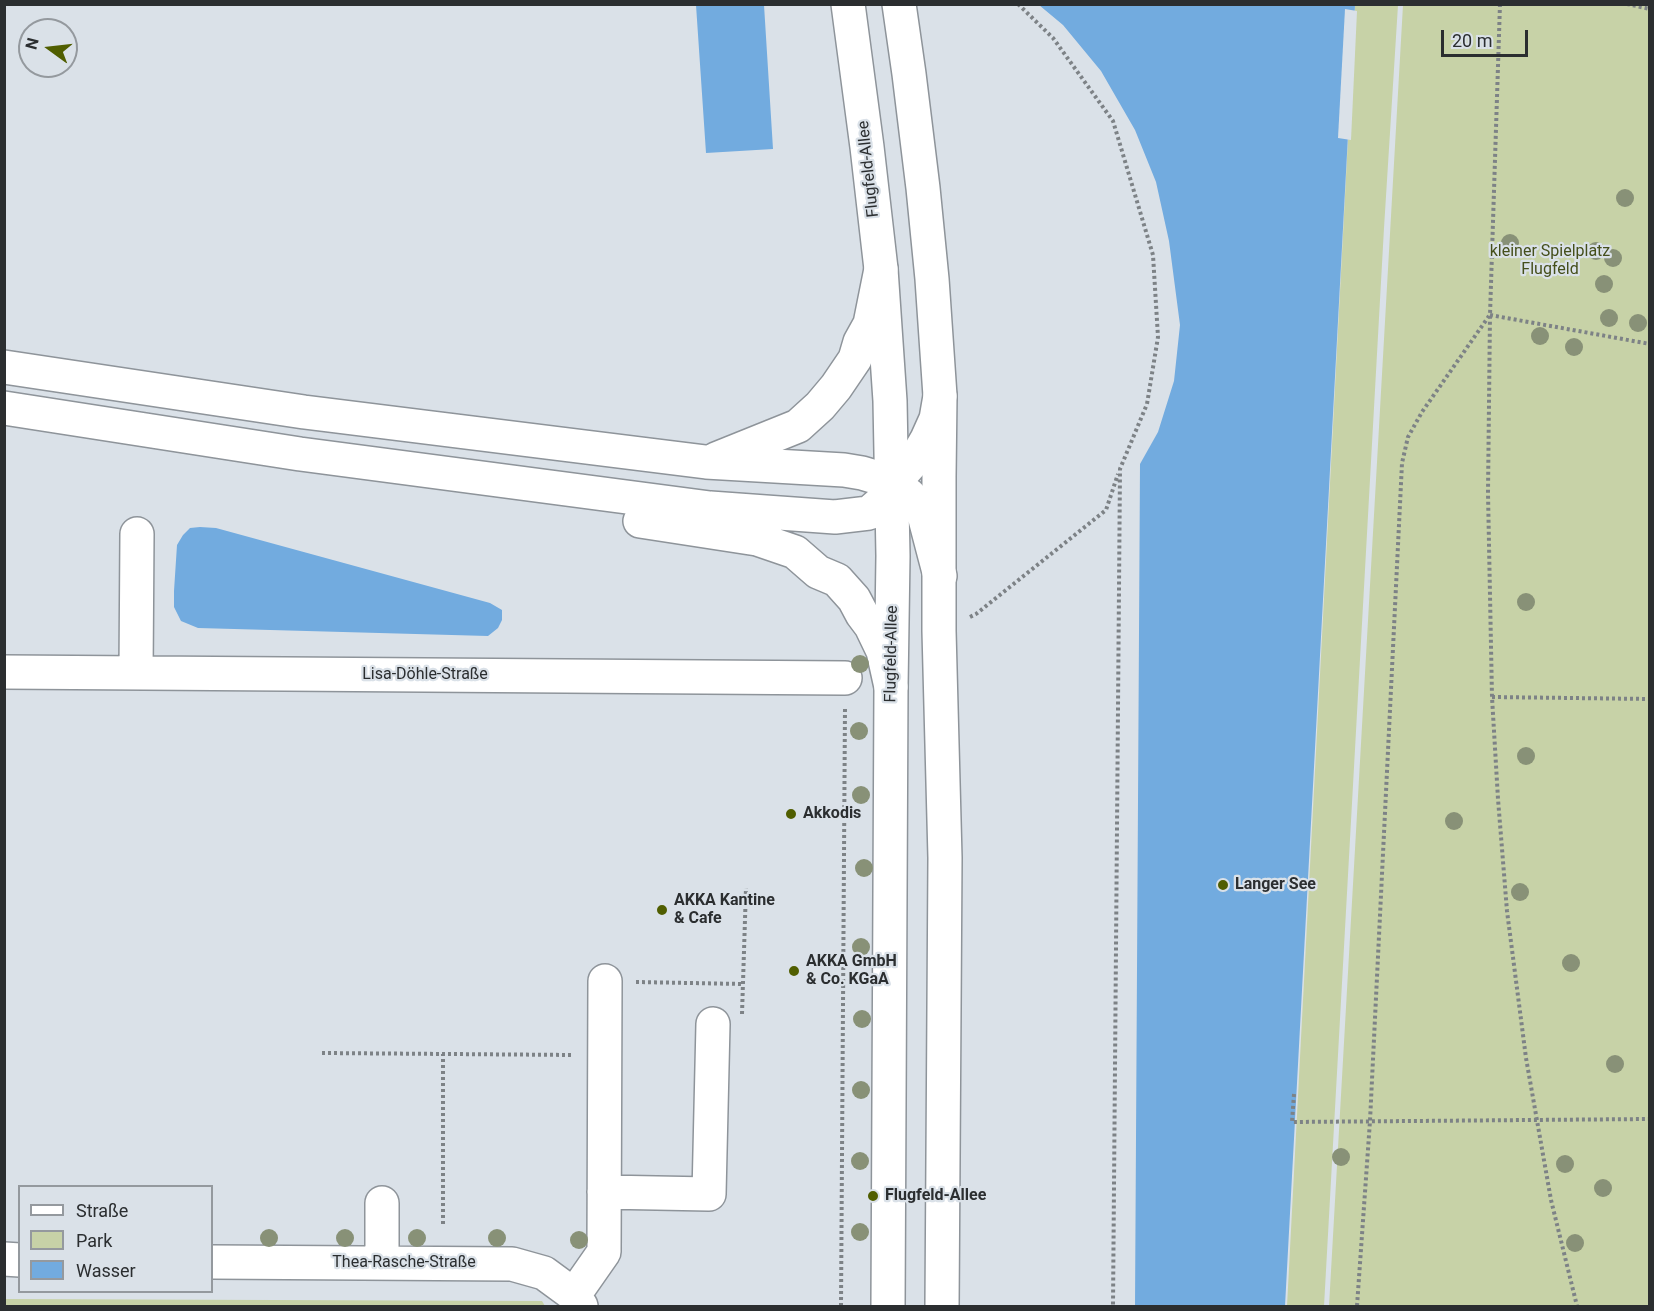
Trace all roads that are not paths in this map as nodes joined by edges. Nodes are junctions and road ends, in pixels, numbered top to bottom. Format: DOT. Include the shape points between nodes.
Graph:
graph roads {
  1 [pos="848,4"];
  2 [pos="899,4"];
  3 [pos="881,269"];
  4 [pos="4,367"];
  5 [pos="940,396"];
  6 [pos="4,408"];
  7 [pos="300,454"];
  8 [pos="706,462"];
  9 [pos="892,485"];
  10 [pos="137,534"];
  11 [pos="940,576"];
  12 [pos="4,672"];
  13 [pos="136,673"];
  14 [pos="845,678"];
  15 [pos="891,687"];
  16 [pos="605,981"];
  17 [pos="713,1024"];
  18 [pos="604,1192"];
  19 [pos="382,1203"];
  20 [pos="213,1262"];
  21 [pos="382,1263"];
  22 [pos="577,1301"];
  23 [pos="888,1306"];
  24 [pos="942,1306"];
  1 -- 3 [label="main road, Flugfeld-Allee"];
  2 -- 5 [label="main road" via="923,188"];
  3 -- 8 [label="main road" via="870,324 855,359 820,406 798,426"];
  3 -- 9 [label="main road, Flugfeld-Allee"];
  4 -- 8 [label="main road" via="304,412"];
  5 -- 9 [label="main road" via="927,440"];
  5 -- 11 [label="main road"];
  6 -- 7 [label="main road"];
  7 -- 9 [label="main road" via="710,508 815,516 869,513"];
  7 -- 15 [label="main road" via="549,507 757,539 795,552 818,572 837,580 854,599 883,651"];
  8 -- 9 [label="main road" via="853,471"];
  9 -- 11 [label="main road" via="909,495 924,515"];
  9 -- 15 [label="main road, Flugfeld-Allee"];
  10 -- 13 [label="main road"];
  11 -- 24 [label="main road" via="945,858"];
  12 -- 13 [label="main road, Lisa-Döhle-Straße"];
  13 -- 14 [label="main road, Lisa-Döhle-Straße"];
  15 -- 23 [label="main road, Flugfeld-Allee"];
  16 -- 18 [label="main road"];
  17 -- 18 [label="main road" via="709,1194"];
  18 -- 22 [label="main road" via="604,1252"];
  19 -- 21 [label="main road"];
  20 -- 21 [label="main road, Thea-Rasche-Straße"];
  21 -- 22 [label="main road, Thea-Rasche-Straße" via="512,1264 544,1273"];
}
